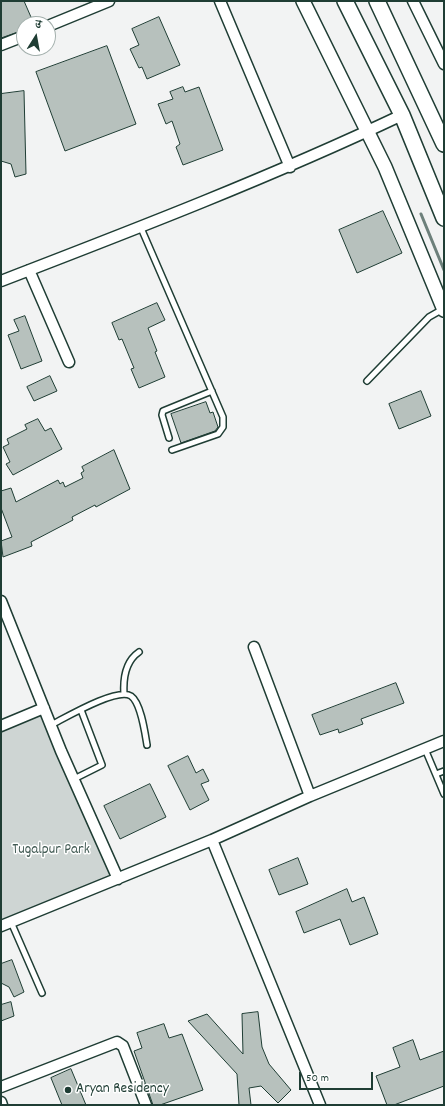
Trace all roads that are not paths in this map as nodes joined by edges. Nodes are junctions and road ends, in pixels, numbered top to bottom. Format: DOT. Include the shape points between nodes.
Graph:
graph roads {
  1 [pos="109,1"];
  2 [pos="220,1"];
  3 [pos="303,1"];
  4 [pos="345,1"];
  5 [pos="377,1"];
  6 [pos="413,1"];
  7 [pos="56,23"];
  8 [pos="16,39"];
  9 [pos="1,45"];
  10 [pos="444,64"];
  11 [pos="426,104"];
  12 [pos="402,115"];
  13 [pos="444,120"];
  14 [pos="368,131"];
  15 [pos="444,144"];
  16 [pos="290,167"];
  17 [pos="444,218"];
  18 [pos="142,228"];
  19 [pos="29,270"];
  20 [pos="1,281"];
  21 [pos="444,310"];
  22 [pos="69,362"];
  23 [pos="367,381"];
  24 [pos="212,391"];
  25 [pos="169,438"];
  26 [pos="172,450"];
  27 [pos="1,601"];
  28 [pos="254,646"];
  29 [pos="139,652"];
  30 [pos="124,694"];
  31 [pos="44,708"];
  32 [pos="81,710"];
  33 [pos="51,725"];
  34 [pos="1,726"];
  35 [pos="444,741"];
  36 [pos="148,745"];
  37 [pos="425,749"];
  38 [pos="444,771"];
  39 [pos="436,774"];
  40 [pos="74,779"];
  41 [pos="444,794"];
  42 [pos="310,796"];
  43 [pos="212,840"];
  44 [pos="118,879"];
  45 [pos="6,924"];
  46 [pos="42,993"];
  47 [pos="1,1087"];
  48 [pos="1,1102"];
  49 [pos="2,1105"];
  50 [pos="146,1105"];
  51 [pos="320,1105"];
  1 -- 7 [label="street"];
  2 -- 16 [label="street"];
  3 -- 14 [label="street"];
  4 -- 12 [label="main road"];
  5 -- 11 [label="main road"];
  6 -- 10 [label="street"];
  8 -- 9 [label="street"];
  11 -- 13 [label="main road"];
  11 -- 15 [label="main road"];
  12 -- 14 [label="street"];
  12 -- 17 [label="main road"];
  14 -- 16 [label="street"];
  14 -- 21 [label="street"];
  16 -- 18 [label="street"];
  18 -- 19 [label="street"];
  18 -- 24 [label="lane"];
  19 -- 20 [label="street"];
  19 -- 22 [label="street"];
  21 -- 23 [label="lane" via="429,317"];
  24 -- 25 [label="lane" via="163,411"];
  24 -- 26 [label="lane" via="223,416 223,427 218,434"];
  27 -- 31 [label="street"];
  28 -- 42 [label="street"];
  29 -- 30 [label="lane" via="129,662 123,682"];
  30 -- 32 [label="lane" via="113,695"];
  30 -- 36 [label="lane" via="136,701"];
  31 -- 33 [label="street"];
  31 -- 34 [label="street"];
  32 -- 33 [label="lane"];
  32 -- 40 [label="lane" via="102,765"];
  33 -- 40 [label="street"];
  35 -- 37 [label="street"];
  37 -- 39 [label="lane"];
  37 -- 42 [label="street"];
  38 -- 39 [label="lane"];
  39 -- 41 [label="lane"];
  40 -- 44 [label="street"];
  42 -- 43 [label="street"];
  43 -- 44 [label="street"];
  43 -- 51 [label="street"];
  44 -- 45 [label="street"];
  45 -- 46 [label="lane"];
  47 -- 50 [label="street" via="117,1042 123,1046"];
  48 -- 49 [label="street"];
}
